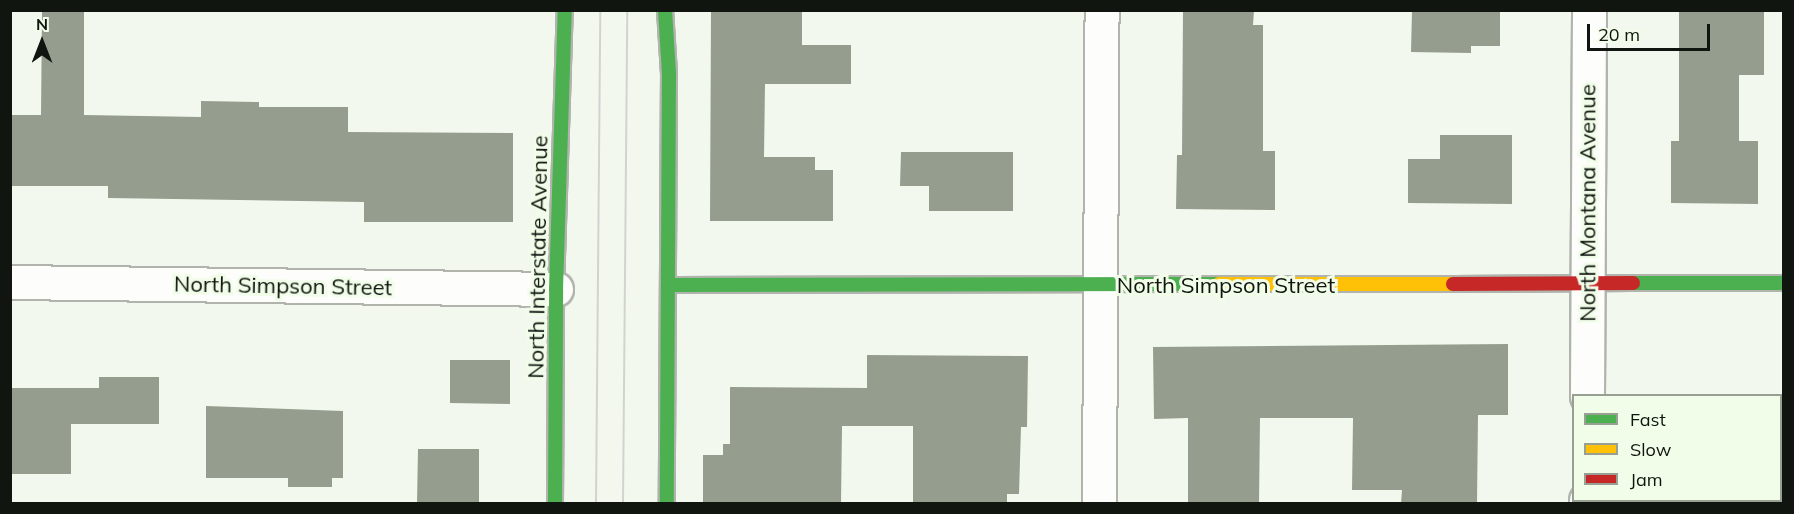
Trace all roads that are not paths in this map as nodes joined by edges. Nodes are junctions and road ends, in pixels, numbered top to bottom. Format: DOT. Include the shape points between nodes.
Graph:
graph roads {
  1 [pos="565,10"];
  2 [pos="665,10"];
  3 [pos="1102,10"];
  4 [pos="1589,10"];
  5 [pos="10,282"];
  6 [pos="1784,283"];
  7 [pos="669,285"];
  8 [pos="1587,285"];
  9 [pos="1100,286"];
  10 [pos="556,289"];
  11 [pos="1587,394"];
  12 [pos="555,504"];
  13 [pos="667,504"];
  14 [pos="1099,504"];
  1 -- 10 [label="street, North Interstate Avenue"];
  2 -- 7 [label="street"];
  3 -- 9 [label="street"];
  4 -- 8 [label="street, North Montana Avenue"];
  5 -- 10 [label="street, North Simpson Street"];
  6 -- 8 [label="street, North Simpson Street"];
  7 -- 9 [label="street, North Simpson Street"];
  7 -- 13 [label="street"];
  8 -- 9 [label="street, North Simpson Street"];
  8 -- 11 [label="street, North Montana Avenue"];
  9 -- 14 [label="street"];
  10 -- 12 [label="street, North Interstate Avenue"];
}
